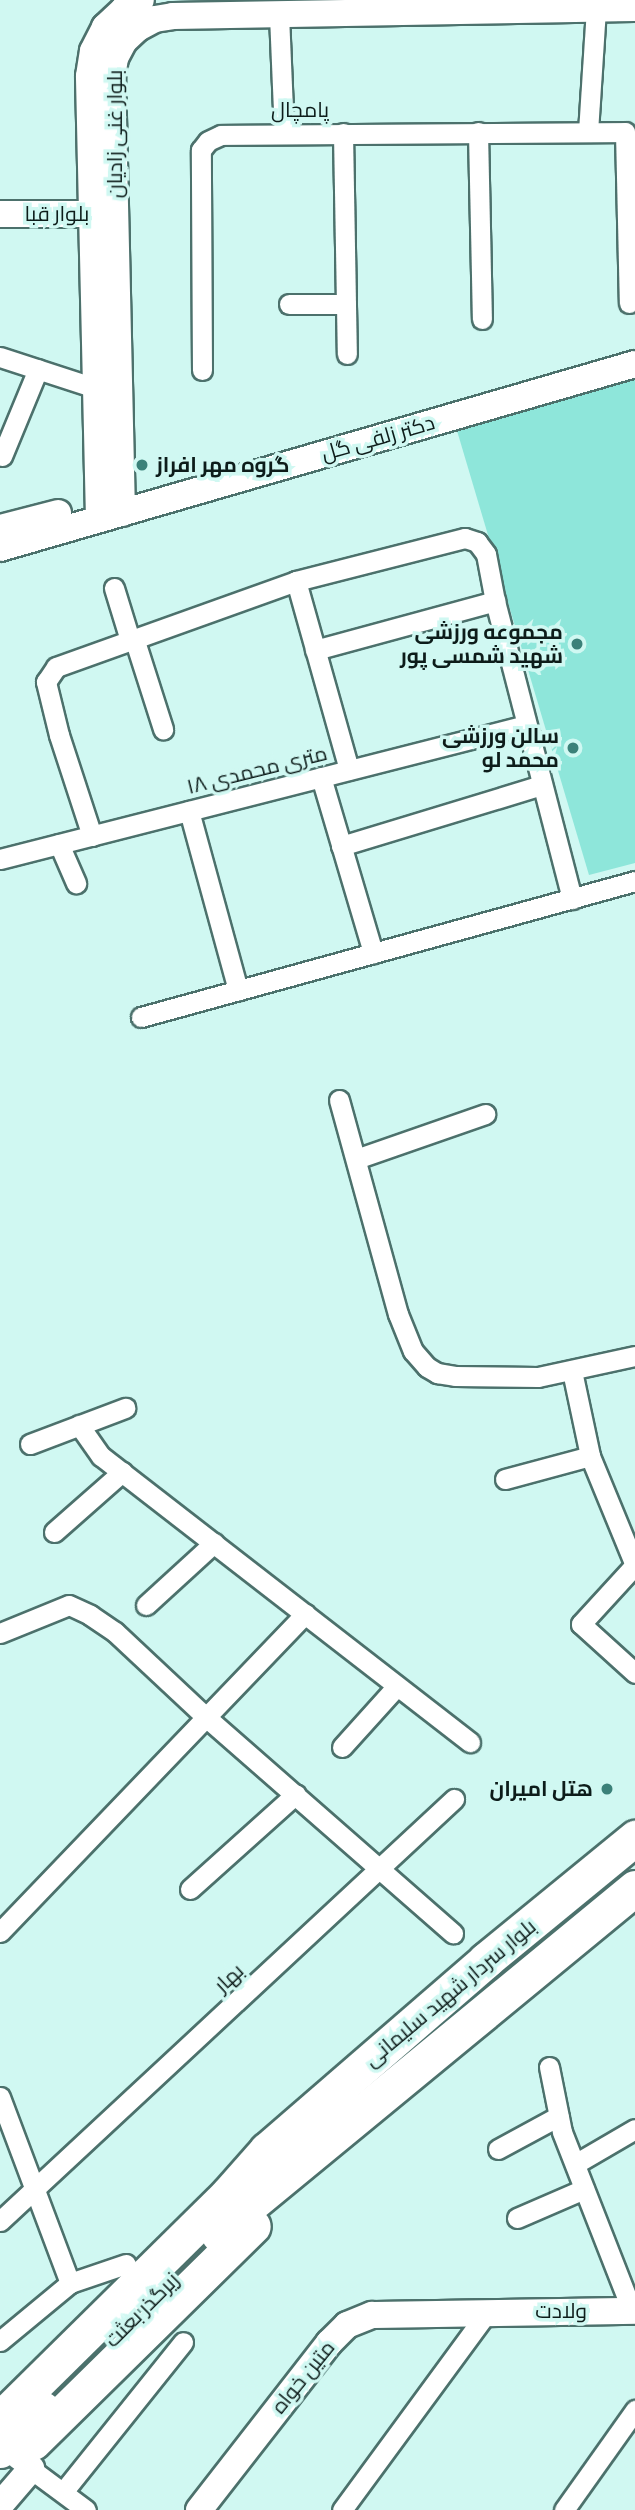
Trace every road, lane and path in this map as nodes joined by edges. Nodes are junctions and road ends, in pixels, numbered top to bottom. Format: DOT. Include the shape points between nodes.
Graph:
graph roads {
  1 [pos="141,0"];
  2 [pos="280,7"];
  3 [pos="635,8"];
  4 [pos="596,9"];
  5 [pos="478,132"];
  6 [pos="588,132"];
  7 [pos="284,133"];
  8 [pos="343,133"];
  9 [pos="0,198"];
  10 [pos="103,205"];
  11 [pos="0,214"];
  12 [pos="629,303"];
  13 [pos="289,304"];
  14 [pos="346,304"];
  15 [pos="482,319"];
  16 [pos="635,347"];
  17 [pos="347,354"];
  18 [pos="0,357"];
  19 [pos="635,364"];
  20 [pos="38,369"];
  21 [pos="202,370"];
  22 [pos="107,392"];
  23 [pos="2,456"];
  24 [pos="109,496"];
  25 [pos="0,528"];
  26 [pos="0,548"];
  27 [pos="296,581"];
  28 [pos="114,588"];
  29 [pos="495,601"];
  30 [pos="132,639"];
  31 [pos="315,650"];
  32 [pos="526,725"];
  33 [pos="163,729"];
  34 [pos="349,770"];
  35 [pos="321,777"];
  36 [pos="542,785"];
  37 [pos="189,811"];
  38 [pos="92,835"];
  39 [pos="59,844"];
  40 [pos="341,846"];
  41 [pos="0,859"];
  42 [pos="635,881"];
  43 [pos="76,883"];
  44 [pos="572,899"];
  45 [pos="373,953"];
  46 [pos="238,990"];
  47 [pos="141,1017"];
  48 [pos="339,1100"];
  49 [pos="485,1114"];
  50 [pos="356,1159"];
  51 [pos="635,1356"];
  52 [pos="572,1371"];
  53 [pos="125,1408"];
  54 [pos="79,1425"];
  55 [pos="30,1444"];
  56 [pos="590,1455"];
  57 [pos="122,1472"];
  58 [pos="505,1479"];
  59 [pos="54,1532"];
  60 [pos="214,1543"];
  61 [pos="635,1565"];
  62 [pos="146,1605"];
  63 [pos="305,1614"];
  64 [pos="0,1633"];
  65 [pos="635,1673"];
  66 [pos="397,1686"];
  67 [pos="207,1718"];
  68 [pos="470,1742"];
  69 [pos="342,1747"];
  70 [pos="296,1794"];
  71 [pos="454,1798"];
  72 [pos="635,1838"];
  73 [pos="381,1867"];
  74 [pos="597,1869"];
  75 [pos="190,1889"];
  76 [pos="627,1894"];
  77 [pos="0,1932"];
  78 [pos="453,1933"];
  79 [pos="549,2067"];
  80 [pos="0,2097"];
  81 [pos="559,2116"];
  82 [pos="635,2129"];
  83 [pos="498,2149"];
  84 [pos="278,2162"];
  85 [pos="575,2164"];
  86 [pos="584,2189"];
  87 [pos="35,2192"];
  88 [pos="517,2218"];
  89 [pos="0,2221"];
  90 [pos="126,2264"];
  91 [pos="70,2283"];
  92 [pos="488,2311"];
  93 [pos="633,2311"];
  94 [pos="0,2341"];
  95 [pos="183,2342"];
  96 [pos="0,2387"];
  97 [pos="635,2410"];
  98 [pos="0,2419"];
  99 [pos="12,2463"];
  100 [pos="63,2492"];
  101 [pos="0,2505"];
  102 [pos="86,2510"];
  103 [pos="199,2510"];
  104 [pos="342,2510"];
  105 [pos="564,2510"];
  1 -- 10 [label="street, بلوار غنی زادیان" via="105,27 93,51 89,76"];
  2 -- 4 [label="street, بلوار غنی زادیان"];
  2 -- 7 [label="street"];
  2 -- 10 [label="street, بلوار غنی زادیان" via="155,19 124,41 112,77"];
  3 -- 4 [label="street, بلوار غنی زادیان"];
  4 -- 6 [label="street"];
  5 -- 6 [label="street, پامچال"];
  5 -- 8 [label="street, پامچال"];
  5 -- 15 [label="street"];
  6 -- 12 [label="street, پامچال" via="625,132"];
  7 -- 8 [label="street, پامچال"];
  7 -- 21 [label="street, پامچال" via="221,135 201,150"];
  8 -- 14 [label="street"];
  9 -- 10 [label="street, بلوار قبا"];
  10 -- 11 [label="street, بلوار قبا"];
  10 -- 22 [label="street, بلوار غنی زادیان"];
  13 -- 14 [label="street"];
  14 -- 17 [label="street"];
  16 -- 24 [label="street, دکتر زلفی گل"];
  18 -- 20 [label="street"];
  19 -- 24 [label="street, دکتر زلفی گل"];
  20 -- 22 [label="street"];
  20 -- 23 [label="street"];
  22 -- 24 [label="street, بلوار غنی زادیان"];
  24 -- 25 [label="street, دکتر زلفی گل"];
  24 -- 26 [label="street, دکتر زلفی گل"];
  27 -- 29 [label="street" via="465,538 477,542 486,554"];
  27 -- 30 [label="street"];
  27 -- 31 [label="street"];
  28 -- 30 [label="street"];
  29 -- 31 [label="street"];
  29 -- 32 [label="street"];
  30 -- 33 [label="street"];
  30 -- 38 [label="street" via="56,667 46,682"];
  31 -- 34 [label="street"];
  32 -- 34 [label="street, ۱۸ متری محمدی"];
  32 -- 36 [label="street"];
  34 -- 35 [label="street, ۱۸ متری محمدی"];
  35 -- 37 [label="street, ۱۸ متری محمدی"];
  35 -- 40 [label="street"];
  36 -- 40 [label="street"];
  36 -- 44 [label="street"];
  37 -- 38 [label="street, ۱۸ متری محمدی"];
  37 -- 46 [label="street"];
  38 -- 39 [label="street, ۱۸ متری محمدی"];
  39 -- 41 [label="street, ۱۸ متری محمدی"];
  39 -- 43 [label="street"];
  40 -- 45 [label="street"];
  42 -- 44 [label="street"];
  44 -- 45 [label="street"];
  45 -- 46 [label="street"];
  46 -- 47 [label="street"];
  48 -- 50 [label="street"];
  49 -- 50 [label="street"];
  50 -- 52 [label="street" via="398,1314 419,1360 437,1373 538,1377"];
  51 -- 52 [label="street"];
  52 -- 56 [label="street"];
  53 -- 54 [label="street"];
  54 -- 55 [label="street"];
  54 -- 57 [label="street" via="101,1456"];
  56 -- 58 [label="street"];
  56 -- 61 [label="street"];
  57 -- 59 [label="street"];
  57 -- 60 [label="street"];
  60 -- 62 [label="street"];
  60 -- 63 [label="street"];
  61 -- 65 [label="street" via="581,1624"];
  63 -- 66 [label="street"];
  63 -- 67 [label="street"];
  64 -- 67 [label="street" via="69,1605 115,1632"];
  66 -- 68 [label="street"];
  66 -- 69 [label="street"];
  67 -- 70 [label="street"];
  67 -- 77 [label="street"];
  70 -- 73 [label="street"];
  70 -- 75 [label="street"];
  71 -- 73 [label="street, بهار"];
  72 -- 74 [label="highway, بلوار سردار شهید سلیمانی"];
  73 -- 78 [label="street"];
  73 -- 87 [label="street, بهار"];
  74 -- 76 [label="highway"];
  74 -- 84 [label="highway, بلوار سردار شهید سلیمانی" via="486,1960"];
  76 -- 84 [label="highway, بلوار سردار شهید سلیمانی"];
  79 -- 81 [label="street"];
  80 -- 87 [label="street"];
  81 -- 83 [label="street"];
  81 -- 85 [label="street"];
  82 -- 85 [label="street"];
  84 -- 90 [label="highway" via="217,2180"];
  84 -- 98 [label="highway, زیرگذر بعثت" via="229,2193"];
  84 -- 99 [label="highway, زیرگذر بعثت" via="245,2209"];
  85 -- 86 [label="street"];
  86 -- 88 [label="street"];
  86 -- 93 [label="street"];
  87 -- 89 [label="street, بهار"];
  87 -- 91 [label="street"];
  90 -- 91 [label="street"];
  90 -- 96 [label="highway"];
  91 -- 94 [label="street"];
  92 -- 93 [label="street, ولادت"];
  92 -- 103 [label="street, متین خواه" via="372,2315 347,2325"];
  92 -- 104 [label="street"];
  95 -- 100 [label="street"];
  97 -- 105 [label="street"];
  99 -- 100 [label="street"];
  99 -- 101 [label="street"];
  100 -- 102 [label="street"];
}
